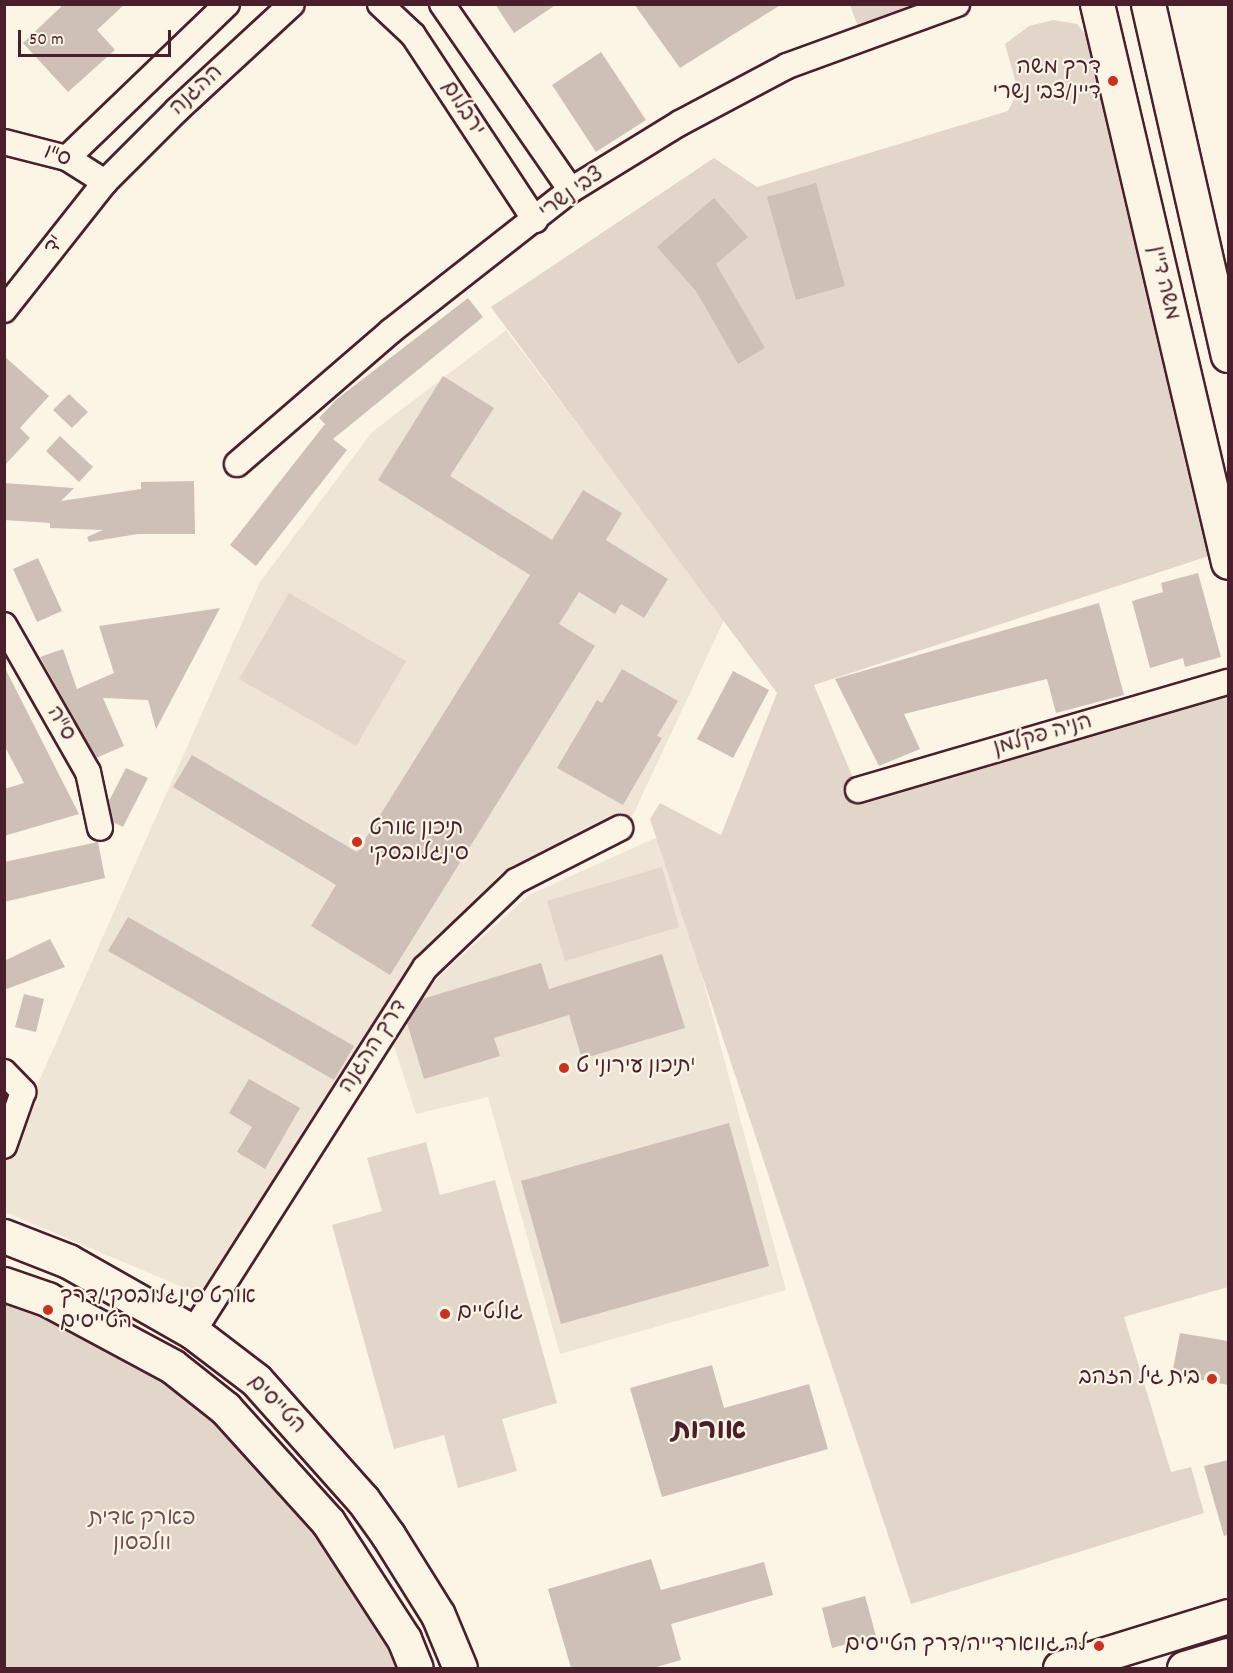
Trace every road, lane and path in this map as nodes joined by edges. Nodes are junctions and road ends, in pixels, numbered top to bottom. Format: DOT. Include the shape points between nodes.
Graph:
graph roads {
  1 [pos="227,4"];
  2 [pos="292,4"];
  3 [pos="380,4"];
  4 [pos="442,4"];
  5 [pos="957,4"];
  6 [pos="1097,4"];
  7 [pos="1148,4"];
  8 [pos="4,142"];
  9 [pos="67,158"];
  10 [pos="105,182"];
  11 [pos="571,190"];
  12 [pos="535,220"];
  13 [pos="4,310"];
  14 [pos="1228,355"];
  15 [pos="237,464"];
  16 [pos="1228,562"];
  17 [pos="4,625"];
  18 [pos="1228,682"];
  19 [pos="858,790"];
  20 [pos="100,828"];
  21 [pos="620,828"];
  22 [pos="4,1072"];
  23 [pos="4,1146"];
  24 [pos="4,1236"];
  25 [pos="4,1284"];
  26 [pos="193,1332"];
  27 [pos="1228,1616"];
  28 [pos="1228,1655"];
  29 [pos="416,1668"];
  30 [pos="460,1668"];
  31 [pos="1060,1668"];
  32 [pos="1184,1668"];
  1 -- 9 [label="street, ההגנה"];
  2 -- 10 [label="street, ההגנה"];
  3 -- 12 [label="street, ירבלום" via="412,35"];
  4 -- 11 [label="street, ירבלום"];
  5 -- 11 [label="street, צבי נשרי" via="787,66 680,123"];
  6 -- 16 [label="main road, משה דיין"];
  7 -- 14 [label="main road"];
  8 -- 9 [label="street, ס\"ו"];
  9 -- 10 [label="street, ס\"ו"];
  10 -- 13 [label="street, ד'"];
  11 -- 12 [label="street, צבי נשרי"];
  12 -- 15 [label="street, צבי נשרי" via="391,331"];
  17 -- 20 [label="street, ס\"ה" via="88,772"];
  18 -- 19 [label="street, הניה פקלמן"];
  21 -- 26 [label="street, דרך ההגנה" via="516,880 425,968"];
  22 -- 23 [label="street" via="23,1092"];
  24 -- 26 [label="main road, הטייסים" via="68,1261"];
  25 -- 29 [label="main road, הטייסים" via="47,1299 172,1366 225,1408 328,1522 404,1639"];
  26 -- 30 [label="main road, הטייסים" via="256,1380 363,1500 438,1615"];
  27 -- 31 [label="main road"];
  28 -- 32 [label="main road"];
}
